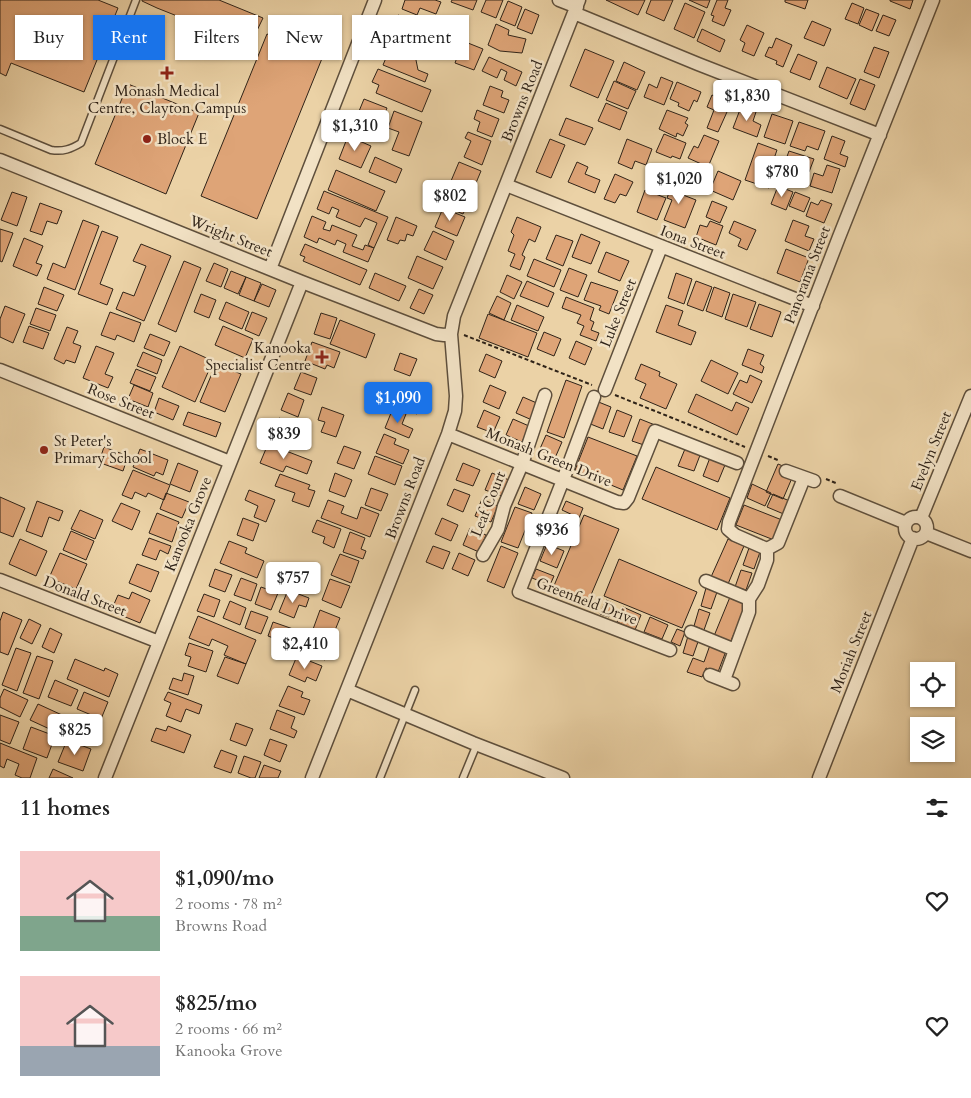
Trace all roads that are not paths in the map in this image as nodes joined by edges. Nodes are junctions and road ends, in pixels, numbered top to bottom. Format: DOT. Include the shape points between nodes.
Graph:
graph roads {
  1 [pos="136,0"];
  2 [pos="375,0"];
  3 [pos="559,0"];
  4 [pos="933,0"];
  5 [pos="577,7"];
  6 [pos="0,129"];
  7 [pos="880,135"];
  8 [pos="0,160"];
  9 [pos="506,185"];
  10 [pos="662,247"];
  11 [pos="270,269"];
  12 [pos="302,282"];
  13 [pos="813,306"];
  14 [pos="451,334"];
  15 [pos="0,370"];
  16 [pos="599,394"];
  17 [pos="545,395"];
  18 [pos="971,396"];
  19 [pos="448,434"];
  20 [pos="230,462"];
  21 [pos="737,463"];
  22 [pos="522,464"];
  23 [pos="786,467"];
  24 [pos="563,480"];
  25 [pos="840,496"];
  26 [pos="921,518"];
  27 [pos="906,524"];
  28 [pos="926,533"];
  29 [pos="914,538"];
  30 [pos="767,549"];
  31 [pos="971,551"];
  32 [pos="483,555"];
  33 [pos="0,580"];
  34 [pos="706,581"];
  35 [pos="749,599"];
  36 [pos="692,632"];
  37 [pos="159,642"];
  38 [pos="670,650"];
  39 [pos="735,650"];
  40 [pos="710,675"];
  41 [pos="347,690"];
  42 [pos="415,690"];
  43 [pos="405,714"];
  44 [pos="476,744"];
  45 [pos="105,778"];
  46 [pos="312,778"];
  47 [pos="380,778"];
  48 [pos="463,778"];
  49 [pos="563,778"];
  50 [pos="819,778"];
  1 -- 6 [label="lane" via="81,143 63,151 51,150"];
  2 -- 11 [label="street"];
  3 -- 5 [label="street"];
  4 -- 7 [label="street, Panorama Street"];
  5 -- 7 [label="street" via="698,64"];
  5 -- 9 [label="street, Browns Road"];
  7 -- 13 [label="street, Panorama Street"];
  8 -- 11 [label="street, Wright Street"];
  9 -- 10 [label="street, Iona Street"];
  9 -- 14 [label="street, Browns Road" via="454,316"];
  10 -- 13 [label="street, Iona Street"];
  10 -- 16 [label="street, Luke Street"];
  11 -- 12 [label="street, Wright Street"];
  12 -- 14 [label="street, Wright Street" via="436,334"];
  12 -- 20 [label="street, Kanooka Grove"];
  13 -- 30 [label="street, Panorama Street" via="729,522 728,529 735,535"];
  14 -- 19 [label="street, Browns Road" via="456,396"];
  15 -- 20 [label="street, Rose Street"];
  16 -- 24 [label="street, Greenfield Drive"];
  17 -- 22 [label="street, Leaf Court"];
  18 -- 26 [label="street, Evelyn Street"];
  19 -- 22 [label="street, Monash Green Drive"];
  19 -- 41 [label="street, Browns Road"];
  20 -- 37 [label="street, Kanooka Grove"];
  21 -- 24 [label="street, Monash Green Drive" via="655,431 624,502"];
  22 -- 24 [label="street, Monash Green Drive"];
  22 -- 32 [label="street, Leaf Court" via="498,529"];
  23 -- 30 [label="street" via="814,479 778,543"];
  24 -- 38 [label="street, Greenfield Drive" via="519,592"];
  25 -- 27 [label="street"];
  26 -- 27 [label="street" via="912,517"];
  26 -- 28 [label="street" via="927,524"];
  27 -- 29 [label="street" via="906,532"];
  28 -- 29 [label="street"];
  28 -- 31 [label="street"];
  29 -- 50 [label="street, Moriah Street"];
  30 -- 35 [label="street" via="767,560"];
  33 -- 37 [label="street, Donald Street"];
  34 -- 35 [label="street"];
  35 -- 39 [label="street" via="749,612"];
  36 -- 39 [label="street"];
  37 -- 45 [label="street, Kanooka Grove"];
  39 -- 40 [label="street" via="729,682"];
  41 -- 43 [label="street"];
  41 -- 46 [label="street, Browns Road"];
  42 -- 43 [label="lane"];
  43 -- 44 [label="street"];
  43 -- 47 [label="lane"];
  44 -- 48 [label="lane"];
  44 -- 49 [label="street"];
}
